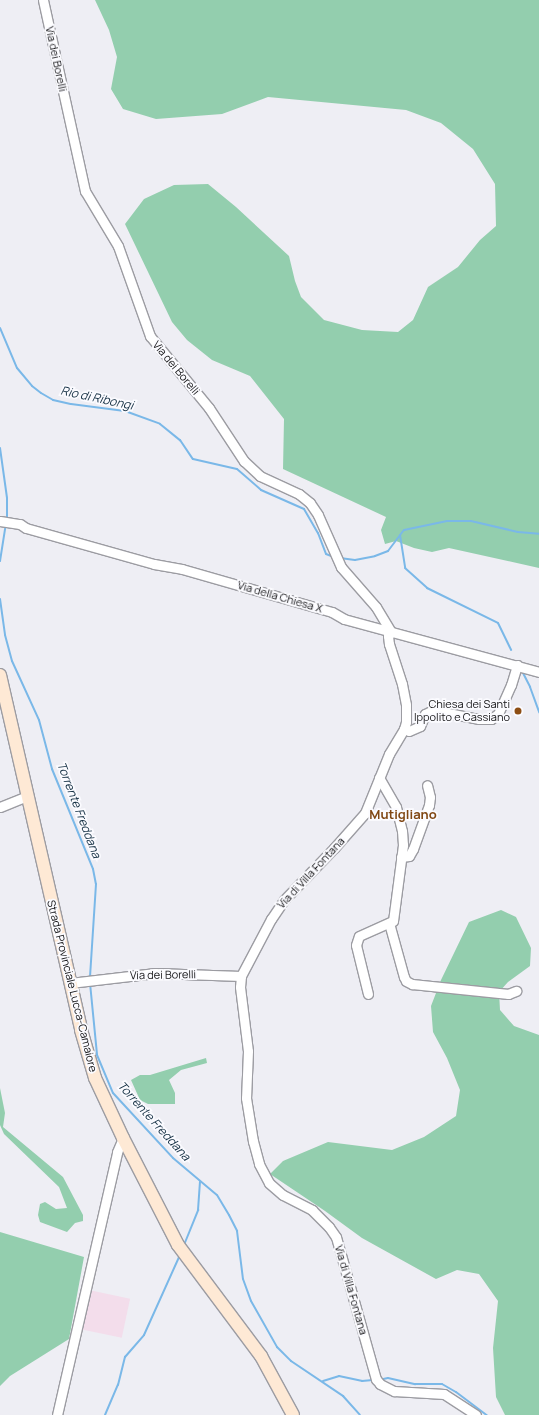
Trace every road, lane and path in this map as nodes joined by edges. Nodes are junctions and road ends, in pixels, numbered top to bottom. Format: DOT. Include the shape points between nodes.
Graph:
graph roads {
  1 [pos="43,0"];
  2 [pos="0,521"];
  3 [pos="391,632"];
  4 [pos="517,665"];
  5 [pos="539,672"];
  6 [pos="0,675"];
  7 [pos="404,729"];
  8 [pos="379,778"];
  9 [pos="427,785"];
  10 [pos="27,796"];
  11 [pos="0,807"];
  12 [pos="401,857"];
  13 [pos="389,923"];
  14 [pos="241,976"];
  15 [pos="70,983"];
  16 [pos="516,991"];
  17 [pos="368,994"];
  18 [pos="123,1138"];
  19 [pos="57,1415"];
  20 [pos="293,1415"];
  21 [pos="476,1415"];
  1 -- 3 [label="street, Via dei Borelli" via="85,191 118,246 150,336 209,408 244,461 260,476 299,494 310,503 339,563 376,607"];
  2 -- 3 [label="street, Via della Chiesa X" via="20,524 154,564 182,569 332,612 344,619"];
  3 -- 4 [label="street, Via della Chiesa X"];
  3 -- 7 [label="street, Via di Villa Fontana" via="388,636 389,644 406,705"];
  4 -- 5 [label="street, Via della Chiesa X"];
  4 -- 7 [label="street" via="498,714 491,719 434,710 426,714 420,726 409,731"];
  6 -- 10 [label="main road, Strada Provinciale Lucca-Camaiore"];
  7 -- 8 [label="street, Via di Villa Fontana"];
  8 -- 12 [label="street" via="398,815 403,845"];
  8 -- 14 [label="street, Via di Villa Fontana" via="359,822 284,900"];
  9 -- 12 [label="street" via="429,806 413,849 408,856"];
  10 -- 11 [label="street"];
  10 -- 15 [label="main road, Strada Provinciale Lucca-Camaiore"];
  12 -- 13 [label="street" via="393,921"];
  13 -- 16 [label="street" via="406,981 412,984 508,994"];
  13 -- 17 [label="street" via="359,936 356,945"];
  14 -- 15 [label="street, Via dei Borelli" via="155,973"];
  14 -- 21 [label="street, Via di Villa Fontana" via="240,987 248,1051 246,1098 259,1164 269,1183 276,1190 312,1210 336,1237 377,1380 383,1387 394,1391 444,1394"];
  15 -- 18 [label="main road, Strada Provinciale Lucca-Camaiore" via="95,1078"];
  18 -- 19 [label="street" via="117,1152"];
  18 -- 20 [label="main road, Strada Provinciale Lucca-Camaiore" via="178,1245 261,1356"];
}
